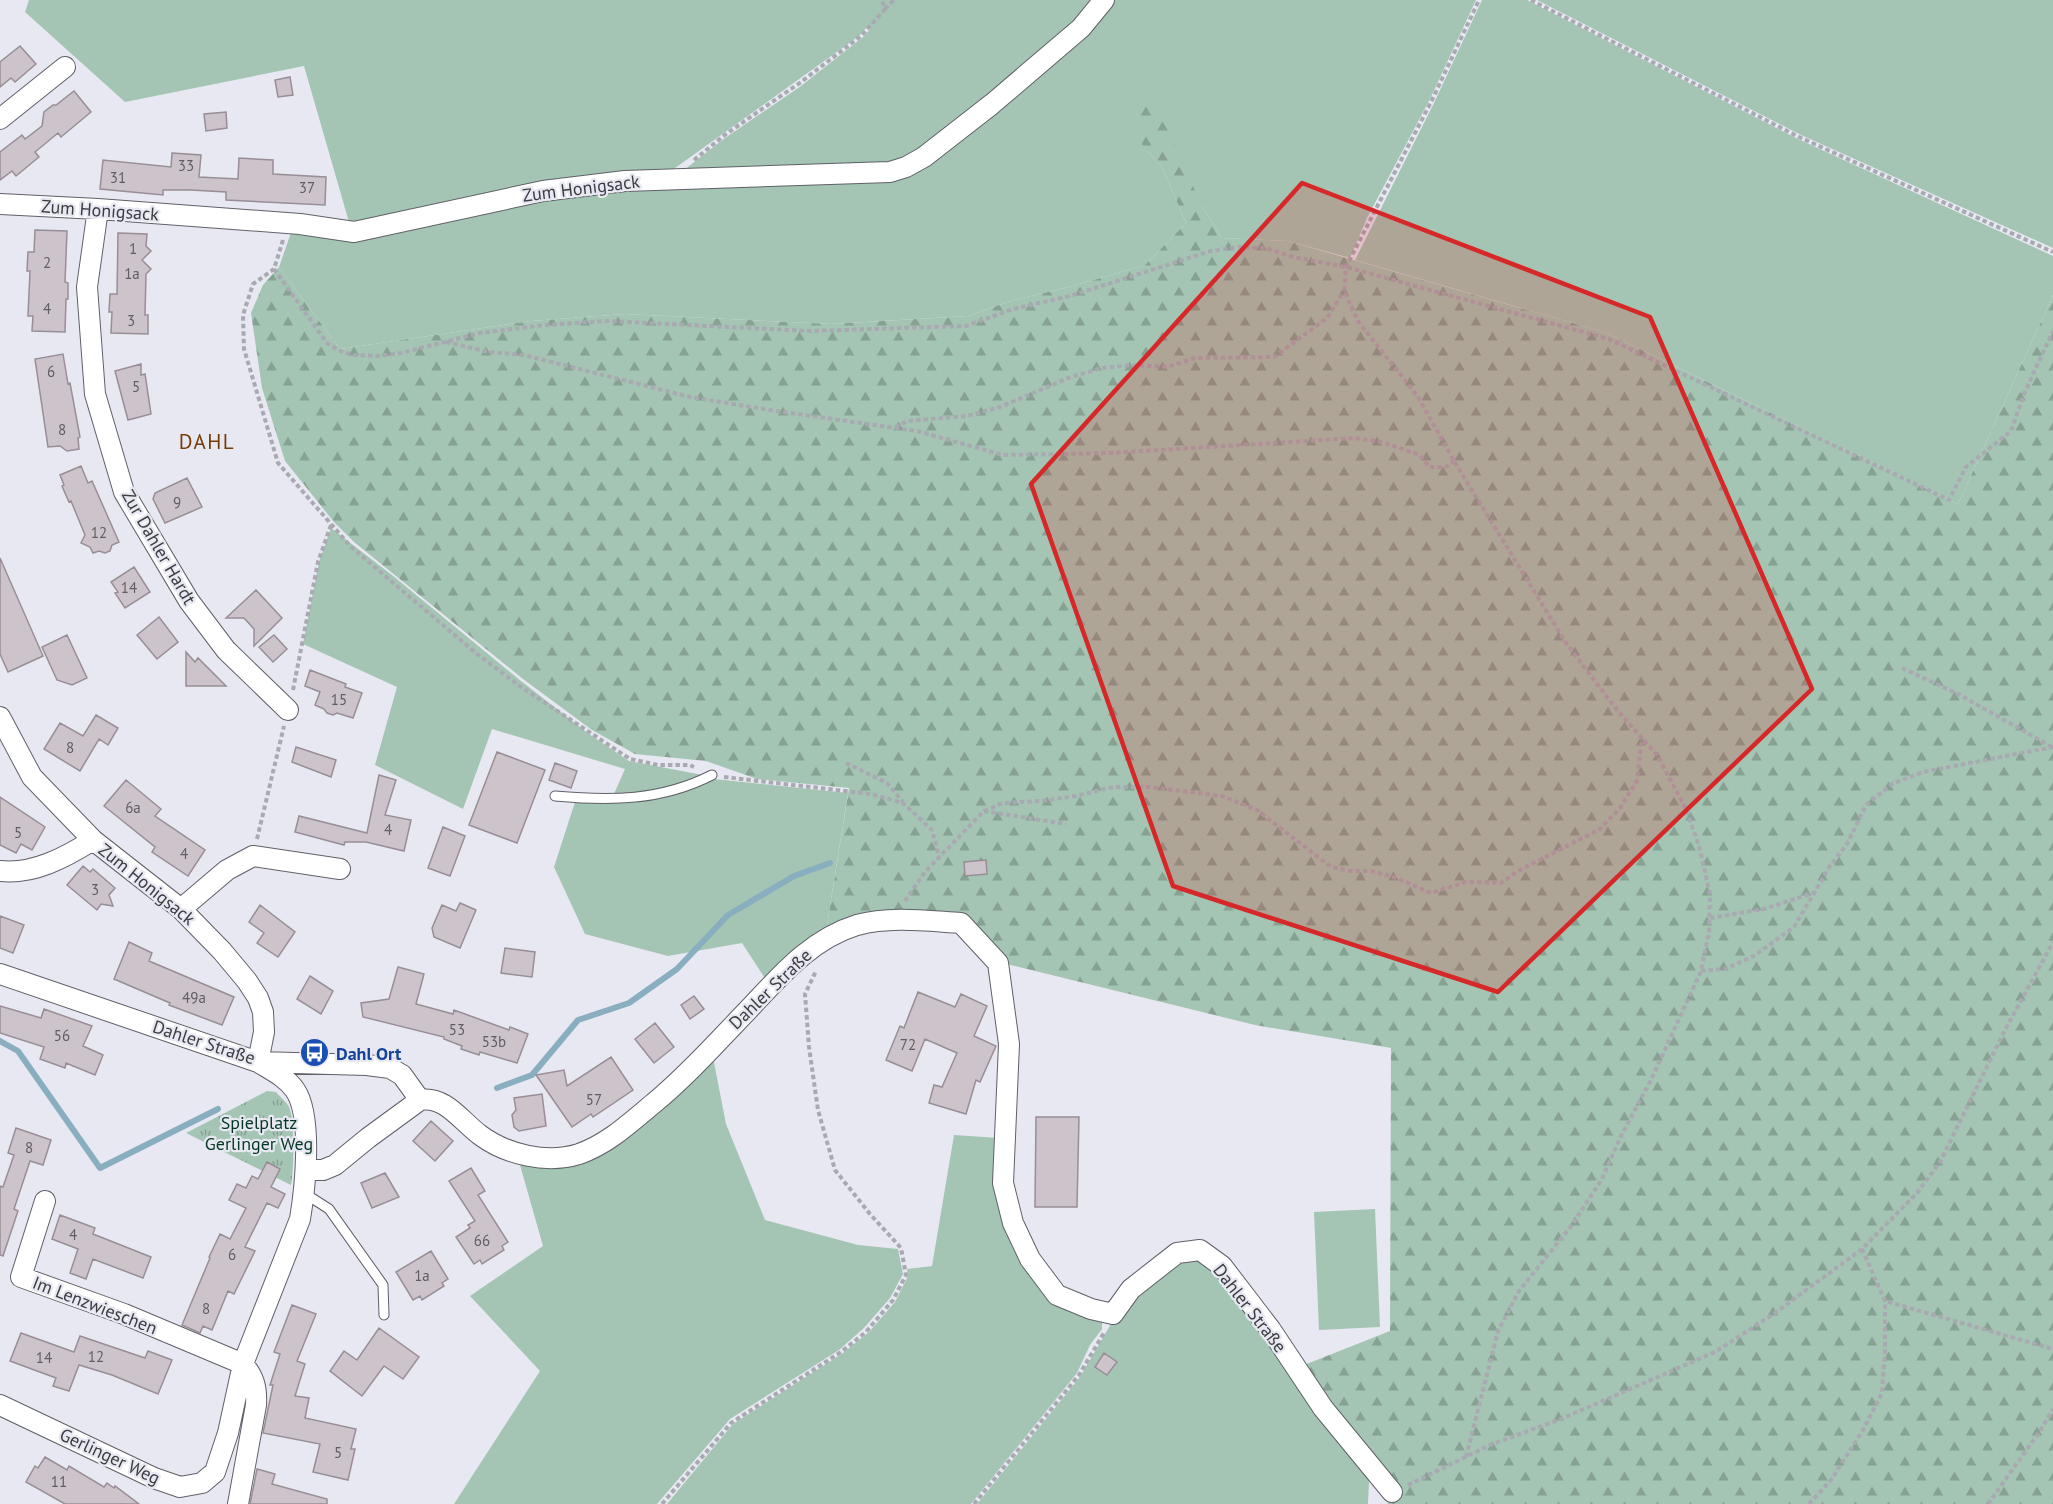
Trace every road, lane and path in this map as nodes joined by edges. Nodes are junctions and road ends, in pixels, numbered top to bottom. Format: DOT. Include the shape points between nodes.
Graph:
graph roads {
  1 [pos="882,0"];
  2 [pos="894,0"];
  3 [pos="1104,0"];
  4 [pos="1479,0"];
  5 [pos="1531,0"];
  6 [pos="885,9"];
  7 [pos="65,67"];
  8 [pos="0,119"];
  9 [pos="667,179"];
  10 [pos="0,204"];
  11 [pos="98,209"];
  12 [pos="289,224"];
  13 [pos="2053,252"];
  14 [pos="1346,267"];
  15 [pos="274,269"];
  16 [pos="1344,291"];
  17 [pos="2053,331"];
  18 [pos="444,342"];
  19 [pos="894,428"];
  20 [pos="1454,461"];
  21 [pos="1902,668"];
  22 [pos="288,710"];
  23 [pos="1,720"];
  24 [pos="1645,739"];
  25 [pos="2053,747"];
  26 [pos="846,763"];
  27 [pos="712,775"];
  28 [pos="555,796"];
  29 [pos="910,809"];
  30 [pos="984,811"];
  31 [pos="1066,824"];
  32 [pos="93,840"];
  33 [pos="939,857"];
  34 [pos="340,868"];
  35 [pos="0,871"];
  36 [pos="1813,893"];
  37 [pos="181,909"];
  38 [pos="1710,918"];
  39 [pos="893,919"];
  40 [pos="2053,942"];
  41 [pos="818,967"];
  42 [pos="1701,971"];
  43 [pos="0,974"];
  44 [pos="258,1062"];
  45 [pos="420,1100"];
  46 [pos="306,1170"];
  47 [pos="304,1193"];
  48 [pos="45,1201"];
  49 [pos="1862,1249"];
  50 [pos="1885,1301"];
  51 [pos="1113,1314"];
  52 [pos="384,1315"];
  53 [pos="2053,1349"];
  54 [pos="243,1364"];
  55 [pos="0,1405"];
  56 [pos="2053,1409"];
  57 [pos="1466,1457"];
  58 [pos="1392,1492"];
  59 [pos="238,1504"];
  60 [pos="662,1504"];
  61 [pos="974,1504"];
  62 [pos="1809,1504"];
  63 [pos="1988,1504"];
  1 -- 6 [label="path"];
  2 -- 6 [label="path"];
  3 -- 9 [label="street, Zum Honigsack" via="1063,44 924,157 906,167 890,172"];
  4 -- 14 [label="path"];
  5 -- 13 [label="path" via="1799,137"];
  6 -- 9 [label="path" via="861,36"];
  7 -- 8 [label="street"];
  9 -- 12 [label="street, Zum Honigsack" via="543,190 354,232"];
  10 -- 11 [label="street, Zum Honigsack"];
  11 -- 12 [label="street, Zum Honigsack"];
  11 -- 22 [label="street, Zur Dahler Hardt" via="87,287 95,394 124,492 189,601 226,650"];
  12 -- 15 [label="path"];
  14 -- 16 [label="path"];
  14 -- 17 [label="path" via="1609,339 1949,500 1966,467 2011,431"];
  14 -- 18 [label="path" via="1266,248 1239,247 1210,251 966,326 810,331 606,321 480,333"];
  15 -- 18 [label="path" via="327,343 338,350 378,356"];
  15 -- 27 [label="path" via="253,284 243,315 244,349 278,463 344,540 477,654 630,759 658,765 690,765"];
  16 -- 19 [label="path" via="1327,318 1274,357 1195,358 1167,367 1102,368 989,410 967,416 907,421"];
  16 -- 20 [label="path" via="1358,321 1418,397"];
  18 -- 19 [label="path" via="524,355 690,397"];
  19 -- 20 [label="path" via="1003,456 1355,438 1420,455 1429,467 1446,467"];
  20 -- 24 [label="path" via="1566,643 1617,710"];
  21 -- 25 [label="path"];
  23 -- 32 [label="street, Zum Honigsack" via="32,777"];
  24 -- 30 [label="path" via="1637,781 1620,808 1600,829 1501,883 1466,882 1431,893 1371,871 1331,867 1279,824 1222,796 1150,787 1113,787 1076,796 1004,803"];
  24 -- 38 [label="path" via="1658,755 1686,809 1710,894"];
  25 -- 36 [label="path" via="1923,772 1892,784 1866,805 1847,844"];
  26 -- 29 [label="path" via="887,783"];
  27 -- 28 [label="lane" via="689,787 630,798"];
  27 -- 29 [label="path" via="871,794 903,803"];
  29 -- 33 [label="path" via="932,830"];
  30 -- 31 [label="path"];
  30 -- 33 [label="path"];
  32 -- 35 [label="street" via="64,858 38,867"];
  32 -- 37 [label="street, Zum Honigsack"];
  33 -- 39 [label="path"];
  34 -- 37 [label="street" via="253,856 227,870"];
  36 -- 38 [label="path" via="1764,909"];
  36 -- 42 [label="path" via="1794,927 1754,956 1725,969"];
  37 -- 44 [label="street, Zum Honigsack" via="236,966 258,998 264,1032"];
  38 -- 42 [label="path"];
  39 -- 45 [label="street, Dahler Straße" via="834,933 803,953 678,1083 623,1129 580,1154 542,1158 503,1148 480,1135 441,1102"];
  39 -- 51 [label="street, Dahler Straße" via="961,923 998,963 1008,1044 1003,1183 1013,1222 1030,1259 1057,1295"];
  40 -- 49 [label="path" via="1940,1162 1917,1193"];
  41 -- 60 [label="path" via="805,994 809,1047 818,1110 834,1170 901,1248 906,1275 893,1300 866,1332 731,1423"];
  42 -- 57 [label="path" via="1602,1179 1572,1225 1519,1290 1498,1331"];
  43 -- 44 [label="street, Dahler Straße"];
  44 -- 45 [label="street, Dahler Straße" via="382,1066 402,1075"];
  44 -- 46 [label="street, Gerlinger Weg" via="283,1078 299,1097"];
  45 -- 46 [label="street" via="335,1165"];
  46 -- 47 [label="street, Gerlinger Weg"];
  47 -- 52 [label="lane" via="329,1209 383,1285"];
  47 -- 54 [label="street, Gerlinger Weg" via="300,1219"];
  48 -- 54 [label="street, Im Lenzwieschen" via="21,1277 124,1314"];
  49 -- 50 [label="path"];
  49 -- 57 [label="path" via="1776,1313 1715,1352"];
  50 -- 53 [label="path"];
  50 -- 62 [label="path" via="1882,1393 1831,1480"];
  51 -- 58 [label="street, Dahler Straße" via="1131,1289 1177,1252 1200,1250 1222,1266 1323,1408"];
  51 -- 61 [label="path" via="1079,1375"];
  54 -- 55 [label="street, Gerlinger Weg" via="215,1472 202,1483 180,1487"];
  54 -- 59 [label="street" via="253,1376 257,1390"];
  56 -- 63 [label="path"];
  57 -- 58 [label="path"];
}
